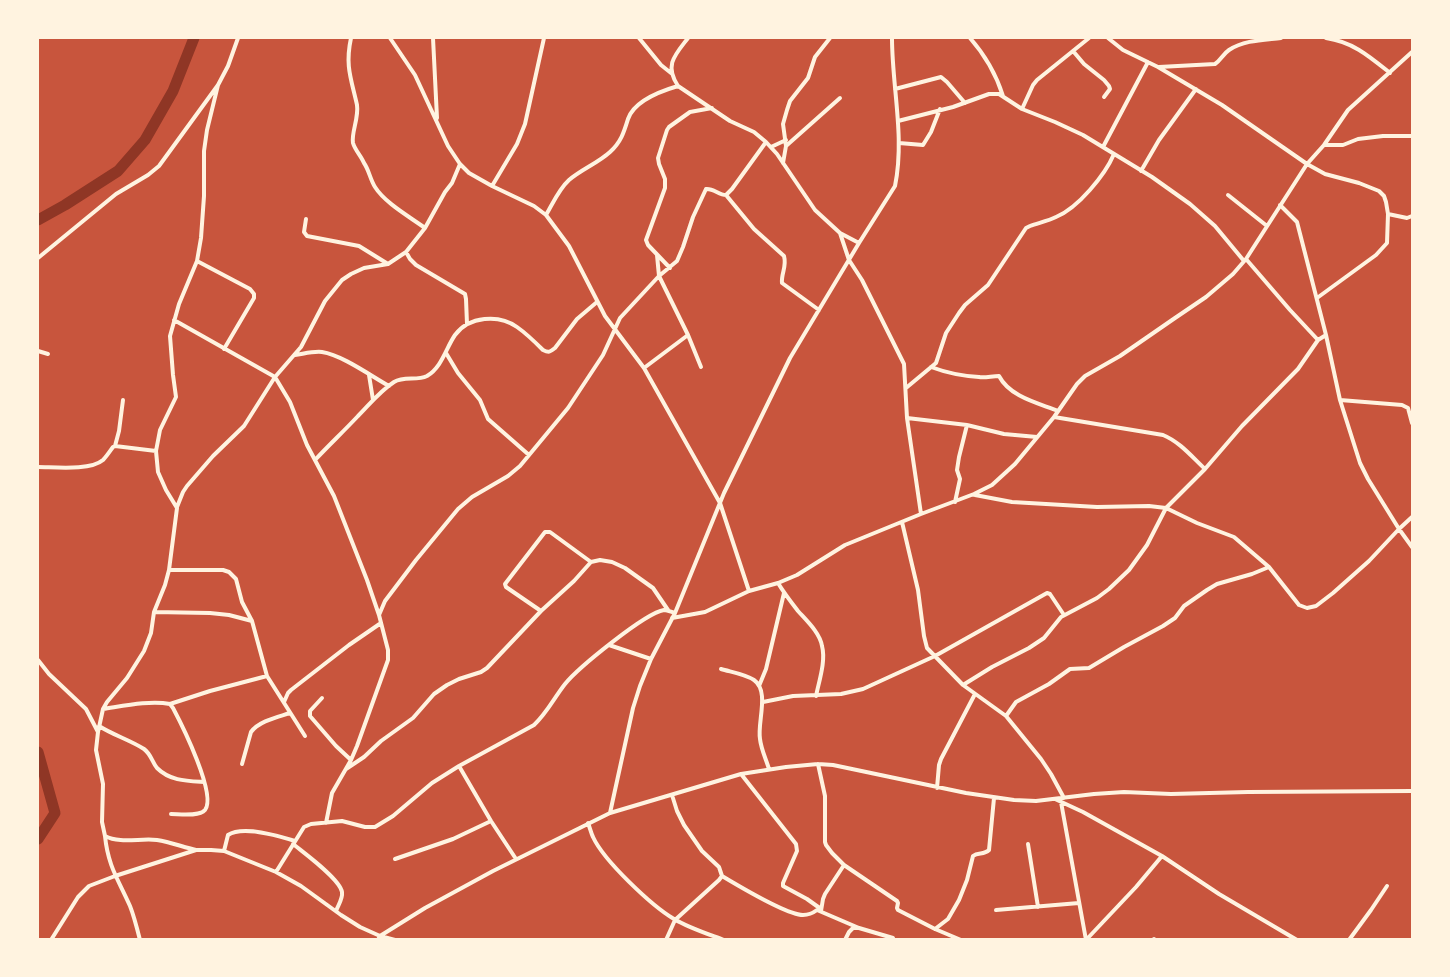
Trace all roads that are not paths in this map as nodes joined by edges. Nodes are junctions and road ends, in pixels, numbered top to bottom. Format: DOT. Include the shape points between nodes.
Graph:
graph roads {
  1 [pos="238,38"];
  2 [pos="351,38"];
  3 [pos="390,38"];
  4 [pos="433,38"];
  5 [pos="544,38"];
  6 [pos="638,38"];
  7 [pos="688,38"];
  8 [pos="830,38"];
  9 [pos="892,38"];
  10 [pos="970,38"];
  11 [pos="1089,38"];
  12 [pos="1108,38"];
  13 [pos="1281,38"];
  14 [pos="1326,38"];
  15 [pos="1073,51"];
  16 [pos="1412,52"];
  17 [pos="1148,62"];
  18 [pos="1158,67"];
  19 [pos="671,73"];
  20 [pos="1390,73"];
  21 [pos="218,85"];
  22 [pos="678,86"];
  23 [pos="895,89"];
  24 [pos="1196,89"];
  25 [pos="1004,97"];
  26 [pos="840,98"];
  27 [pos="1104,98"];
  28 [pos="965,103"];
  29 [pos="712,108"];
  30 [pos="1022,109"];
  31 [pos="940,110"];
  32 [pos="437,121"];
  33 [pos="898,121"];
  34 [pos="1412,136"];
  35 [pos="786,140"];
  36 [pos="766,142"];
  37 [pos="899,143"];
  38 [pos="1324,145"];
  39 [pos="786,146"];
  40 [pos="771,147"];
  41 [pos="1103,147"];
  42 [pos="1114,154"];
  43 [pos="783,163"];
  44 [pos="460,164"];
  45 [pos="1307,164"];
  46 [pos="1141,171"];
  47 [pos="492,186"];
  48 [pos="726,195"];
  49 [pos="1228,195"];
  50 [pos="1280,205"];
  51 [pos="1388,214"];
  52 [pos="546,215"];
  53 [pos="1412,216"];
  54 [pos="306,219"];
  55 [pos="1267,226"];
  56 [pos="425,228"];
  57 [pos="840,233"];
  58 [pos="859,242"];
  59 [pos="406,252"];
  60 [pos="657,255"];
  61 [pos="38,258"];
  62 [pos="850,260"];
  63 [pos="1246,260"];
  64 [pos="197,261"];
  65 [pos="388,264"];
  66 [pos="670,268"];
  67 [pos="659,276"];
  68 [pos="1317,298"];
  69 [pos="597,302"];
  70 [pos="819,310"];
  71 [pos="174,320"];
  72 [pos="467,324"];
  73 [pos="614,329"];
  74 [pos="688,335"];
  75 [pos="1326,335"];
  76 [pos="1318,340"];
  77 [pos="224,349"];
  78 [pos="38,351"];
  79 [pos="446,353"];
  80 [pos="48,354"];
  81 [pos="294,355"];
  82 [pos="701,367"];
  83 [pos="931,367"];
  84 [pos="644,368"];
  85 [pos="369,375"];
  86 [pos="275,377"];
  87 [pos="389,386"];
  88 [pos="906,388"];
  89 [pos="123,400"];
  90 [pos="373,400"];
  91 [pos="1340,400"];
  92 [pos="1058,411"];
  93 [pos="1054,417"];
  94 [pos="908,418"];
  95 [pos="1412,423"];
  96 [pos="966,425"];
  97 [pos="1037,437"];
  98 [pos="115,446"];
  99 [pos="156,451"];
  100 [pos="529,455"];
  101 [pos="315,460"];
  102 [pos="38,467"];
  103 [pos="1205,470"];
  104 [pos="974,494"];
  105 [pos="720,502"];
  106 [pos="955,502"];
  107 [pos="177,508"];
  108 [pos="1166,508"];
  109 [pos="921,514"];
  110 [pos="1412,517"];
  111 [pos="902,522"];
  112 [pos="1399,529"];
  113 [pos="1412,547"];
  114 [pos="591,562"];
  115 [pos="1269,567"];
  116 [pos="169,570"];
  117 [pos="778,583"];
  118 [pos="749,591"];
  119 [pos="784,593"];
  120 [pos="668,610"];
  121 [pos="541,611"];
  122 [pos="154,612"];
  123 [pos="379,615"];
  124 [pos="674,615"];
  125 [pos="1064,615"];
  126 [pos="252,621"];
  127 [pos="381,623"];
  128 [pos="609,645"];
  129 [pos="935,656"];
  130 [pos="652,659"];
  131 [pos="38,660"];
  132 [pos="721,669"];
  133 [pos="267,676"];
  134 [pos="963,685"];
  135 [pos="759,686"];
  136 [pos="975,694"];
  137 [pos="816,696"];
  138 [pos="322,698"];
  139 [pos="284,702"];
  140 [pos="763,702"];
  141 [pos="170,704"];
  142 [pos="103,709"];
  143 [pos="290,713"];
  144 [pos="1006,716"];
  145 [pos="98,729"];
  146 [pos="305,736"];
  147 [pos="351,760"];
  148 [pos="242,764"];
  149 [pos="818,764"];
  150 [pos="459,766"];
  151 [pos="769,769"];
  152 [pos="344,771"];
  153 [pos="741,774"];
  154 [pos="204,782"];
  155 [pos="937,788"];
  156 [pos="1412,791"];
  157 [pos="672,794"];
  158 [pos="994,798"];
  159 [pos="1062,800"];
  160 [pos="610,813"];
  161 [pos="171,814"];
  162 [pos="491,821"];
  163 [pos="326,822"];
  164 [pos="588,823"];
  165 [pos="105,836"];
  166 [pos="294,842"];
  167 [pos="1028,844"];
  168 [pos="196,850"];
  169 [pos="224,851"];
  170 [pos="1162,856"];
  171 [pos="395,859"];
  172 [pos="516,859"];
  173 [pos="844,865"];
  174 [pos="276,872"];
  175 [pos="115,876"];
  176 [pos="722,876"];
  177 [pos="1387,886"];
  178 [pos="1080,903"];
  179 [pos="1038,907"];
  180 [pos="821,910"];
  181 [pos="996,910"];
  182 [pos="336,911"];
  183 [pos="675,920"];
  184 [pos="859,928"];
  185 [pos="935,929"];
  186 [pos="379,938"];
  187 [pos="893,938"];
  188 [pos="51,940"];
  189 [pos="140,940"];
  190 [pos="395,940"];
  191 [pos="666,940"];
  192 [pos="724,940"];
  193 [pos="845,940"];
  194 [pos="961,940"];
  195 [pos="1086,940"];
  196 [pos="1297,940"];
  197 [pos="1349,940"];
  1 -- 21 [label="street"];
  2 -- 56 [label="street" via="347,54 357,107 354,145 378,192"];
  3 -- 32 [label="street" via="415,75"];
  4 -- 32 [label="street"];
  5 -- 47 [label="street" via="525,124"];
  6 -- 19 [label="street"];
  7 -- 19 [label="street" via="672,62"];
  8 -- 35 [label="street" via="815,57 808,78 786,110"];
  9 -- 23 [label="street"];
  10 -- 25 [label="street" via="986,58"];
  11 -- 15 [label="street"];
  12 -- 17 [label="street" via="1123,50"];
  13 -- 18 [label="street" via="1230,49 1215,64"];
  14 -- 20 [label="street" via="1348,43"];
  15 -- 27 [label="street" via="1109,86"];
  15 -- 30 [label="street" via="1033,85"];
  16 -- 20 [label="street"];
  17 -- 18 [label="street"];
  17 -- 41 [label="street"];
  18 -- 24 [label="street"];
  19 -- 22 [label="street"];
  20 -- 38 [label="street" via="1348,110"];
  21 -- 61 [label="street" via="160,166 116,194"];
  21 -- 64 [label="street" via="204,151 204,196"];
  22 -- 29 [label="street"];
  22 -- 52 [label="street" via="657,93 635,108 618,144 610,153 570,179"];
  23 -- 28 [label="street" via="941,77"];
  23 -- 33 [label="street"];
  24 -- 45 [label="street"];
  24 -- 46 [label="street"];
  25 -- 28 [label="street" via="989,94"];
  25 -- 30 [label="street"];
  26 -- 39 [label="street"];
  28 -- 31 [label="street"];
  29 -- 36 [label="street"];
  29 -- 60 [label="street" via="690,112 667,130 658,158 665,188 646,240"];
  30 -- 41 [label="street" via="1062,125"];
  31 -- 33 [label="street"];
  31 -- 37 [label="street" via="923,145"];
  32 -- 44 [label="street"];
  33 -- 37 [label="street"];
  34 -- 38 [label="street" via="1383,136 1358,139 1343,145"];
  35 -- 39 [label="street"];
  35 -- 40 [label="street"];
  36 -- 40 [label="street"];
  36 -- 48 [label="street"];
  37 -- 58 [label="street" via="895,186"];
  38 -- 45 [label="street"];
  39 -- 43 [label="street"];
  40 -- 43 [label="street"];
  41 -- 42 [label="street"];
  42 -- 46 [label="street"];
  42 -- 83 [label="street" via="1106,170 1071,209 1026,228 988,285 959,313 946,333 938,359"];
  43 -- 57 [label="street" via="815,210"];
  44 -- 47 [label="street"];
  44 -- 56 [label="street"];
  45 -- 50 [label="street"];
  45 -- 51 [label="street" via="1325,174 1379,191 1384,196"];
  46 -- 63 [label="street" via="1190,204"];
  47 -- 52 [label="street"];
  48 -- 66 [label="street" via="706,189 679,256"];
  48 -- 70 [label="street" via="754,229 784,256 782,283"];
  49 -- 55 [label="street"];
  50 -- 55 [label="street"];
  50 -- 68 [label="street" via="1297,222"];
  51 -- 53 [label="street"];
  51 -- 68 [label="street" via="1388,240 1384,247"];
  52 -- 69 [label="street" via="568,246"];
  54 -- 65 [label="street" via="304,232 307,236 359,246"];
  55 -- 63 [label="street"];
  56 -- 59 [label="street"];
  57 -- 58 [label="street"];
  57 -- 62 [label="street"];
  58 -- 62 [label="street"];
  59 -- 65 [label="street"];
  59 -- 72 [label="street" via="416,265 465,294"];
  60 -- 66 [label="street"];
  60 -- 67 [label="street"];
  62 -- 70 [label="street"];
  62 -- 88 [label="street" via="904,364"];
  63 -- 76 [label="street"];
  63 -- 92 [label="street" via="1206,297 1085,376"];
  64 -- 71 [label="street"];
  64 -- 77 [label="street" via="254,294"];
  65 -- 81 [label="street" via="364,268 342,280 325,301"];
  66 -- 67 [label="street"];
  67 -- 73 [label="street" via="620,318"];
  67 -- 74 [label="street"];
  68 -- 75 [label="street"];
  69 -- 72 [label="street" via="548,352 508,322 485,319"];
  69 -- 73 [label="street"];
  70 -- 105 [label="street" via="790,358"];
  71 -- 77 [label="street"];
  71 -- 99 [label="street" via="170,336 176,397 160,430"];
  72 -- 79 [label="street" via="455,335"];
  73 -- 84 [label="street"];
  73 -- 100 [label="street" via="587,380"];
  74 -- 82 [label="street"];
  74 -- 84 [label="street"];
  75 -- 76 [label="street"];
  75 -- 91 [label="street"];
  76 -- 103 [label="street" via="1298,369 1242,426"];
  77 -- 86 [label="street"];
  78 -- 80 [label="street"];
  79 -- 87 [label="street" via="427,376 401,379"];
  79 -- 100 [label="street" via="480,400 488,419"];
  81 -- 85 [label="street" via="324,352"];
  81 -- 86 [label="street"];
  83 -- 88 [label="street"];
  83 -- 92 [label="street" via="980,378 999,376 1016,393"];
  84 -- 105 [label="street"];
  85 -- 87 [label="street"];
  85 -- 90 [label="street"];
  86 -- 101 [label="street" via="290,402"];
  86 -- 107 [label="street" via="244,426 187,486"];
  87 -- 90 [label="street"];
  88 -- 94 [label="street"];
  89 -- 98 [label="street"];
  90 -- 101 [label="street"];
  91 -- 95 [label="street" via="1402,405 1408,408"];
  91 -- 112 [label="street" via="1360,463"];
  92 -- 93 [label="street"];
  93 -- 97 [label="street"];
  93 -- 103 [label="street" via="1163,435"];
  94 -- 96 [label="street"];
  94 -- 109 [label="street"];
  96 -- 97 [label="street" via="1004,434"];
  96 -- 106 [label="street" via="958,457 960,479"];
  97 -- 104 [label="street" via="1003,476"];
  98 -- 99 [label="street"];
  98 -- 102 [label="street" via="99,463 84,467"];
  99 -- 107 [label="street" via="158,472"];
  100 -- 123 [label="street" via="508,476 458,509 397,584"];
  101 -- 123 [label="street" via="334,496"];
  103 -- 108 [label="street"];
  104 -- 106 [label="street"];
  104 -- 108 [label="street" via="1012,502"];
  105 -- 118 [label="street"];
  105 -- 124 [label="street"];
  106 -- 109 [label="street"];
  107 -- 116 [label="street"];
  108 -- 115 [label="street" via="1234,537"];
  108 -- 125 [label="street" via="1148,545 1129,570 1097,598"];
  109 -- 111 [label="street"];
  110 -- 112 [label="street"];
  111 -- 117 [label="street" via="845,545"];
  111 -- 129 [label="street" via="918,590 926,644"];
  112 -- 113 [label="street"];
  112 -- 115 [label="street" via="1369,561 1311,608 1299,605"];
  114 -- 120 [label="street" via="612,562 625,568 653,588"];
  114 -- 121 [label="street"];
  114 -- 121 [label="street" via="550,532 544,532 505,584"];
  115 -- 144 [label="street" via="1217,584 1184,606 1163,626 1089,668 1070,670 1016,702"];
  116 -- 122 [label="street"];
  116 -- 126 [label="street" via="229,572 236,579 242,602"];
  117 -- 118 [label="street"];
  117 -- 119 [label="street"];
  118 -- 124 [label="street" via="705,612"];
  119 -- 135 [label="street"];
  119 -- 137 [label="street" via="820,638 823,647"];
  120 -- 124 [label="street"];
  120 -- 128 [label="street" via="651,616"];
  121 -- 152 [label="street" via="487,668 434,694 412,718"];
  122 -- 126 [label="street" via="210,612"];
  122 -- 142 [label="street" via="144,651"];
  123 -- 127 [label="street"];
  124 -- 130 [label="street"];
  125 -- 129 [label="street" via="1047,592"];
  125 -- 134 [label="street" via="1044,638"];
  126 -- 133 [label="street"];
  127 -- 139 [label="street" via="291,690"];
  127 -- 147 [label="street" via="388,660"];
  128 -- 130 [label="street"];
  128 -- 150 [label="street" via="565,684 534,725"];
  129 -- 134 [label="street"];
  129 -- 137 [label="street" via="863,689"];
  130 -- 160 [label="street" via="633,708"];
  131 -- 145 [label="street" via="86,709"];
  132 -- 135 [label="street" via="749,677"];
  133 -- 139 [label="street"];
  133 -- 141 [label="street"];
  134 -- 136 [label="street"];
  135 -- 140 [label="street"];
  136 -- 144 [label="street"];
  136 -- 155 [label="street" via="941,759"];
  137 -- 140 [label="street" via="793,696"];
  138 -- 147 [label="street" via="310,711 310,716"];
  139 -- 143 [label="street"];
  140 -- 151 [label="street" via="760,738"];
  141 -- 142 [label="street" via="136,704"];
  141 -- 154 [label="street" via="191,744"];
  142 -- 145 [label="street"];
  143 -- 146 [label="street"];
  143 -- 148 [label="street" via="254,729"];
  144 -- 159 [label="street" via="1041,759"];
  145 -- 154 [label="street" via="146,751 166,775"];
  145 -- 165 [label="street" via="96,750 103,784"];
  147 -- 152 [label="street"];
  149 -- 151 [label="street"];
  149 -- 155 [label="street"];
  149 -- 173 [label="street" via="825,796 825,842"];
  150 -- 162 [label="street"];
  150 -- 163 [label="street" via="375,827 342,821"];
  151 -- 153 [label="street"];
  152 -- 163 [label="street" via="332,793"];
  153 -- 157 [label="street"];
  153 -- 180 [label="street" via="796,844 797,851 783,886"];
  154 -- 161 [label="street" via="208,803 204,811 200,814"];
  155 -- 158 [label="street"];
  156 -- 159 [label="street" via="1124,792"];
  157 -- 160 [label="street"];
  157 -- 176 [label="street" via="684,825 702,851 719,867"];
  158 -- 159 [label="street"];
  158 -- 185 [label="street" via="988,850 973,856 953,912"];
  159 -- 170 [label="street"];
  159 -- 178 [label="street"];
  160 -- 164 [label="street"];
  162 -- 171 [label="street" via="453,839"];
  162 -- 172 [label="street"];
  163 -- 166 [label="street" via="304,826"];
  164 -- 172 [label="street"];
  164 -- 183 [label="street" via="594,839 617,869"];
  165 -- 168 [label="street" via="117,840 159,840"];
  165 -- 175 [label="street"];
  166 -- 169 [label="street" via="264,833 235,832 228,835"];
  166 -- 174 [label="street"];
  166 -- 182 [label="street" via="341,888"];
  167 -- 179 [label="street"];
  168 -- 169 [label="street"];
  168 -- 175 [label="street"];
  169 -- 174 [label="street"];
  170 -- 195 [label="street"];
  170 -- 196 [label="street"];
  172 -- 186 [label="street" via="425,908"];
  173 -- 180 [label="street" via="825,894"];
  173 -- 185 [label="street" via="897,901 898,910"];
  174 -- 182 [label="street"];
  175 -- 188 [label="street" via="90,886 78,897"];
  175 -- 189 [label="street"];
  176 -- 180 [label="street" via="793,914 810,915"];
  176 -- 183 [label="street"];
  177 -- 197 [label="street"];
  178 -- 179 [label="street"];
  178 -- 195 [label="street"];
  179 -- 181 [label="street"];
  180 -- 184 [label="street"];
  182 -- 186 [label="street"];
  183 -- 191 [label="street"];
  183 -- 192 [label="street"];
  184 -- 187 [label="street"];
  184 -- 193 [label="street" via="848,932"];
  185 -- 194 [label="street"];
  186 -- 190 [label="street"];
}
